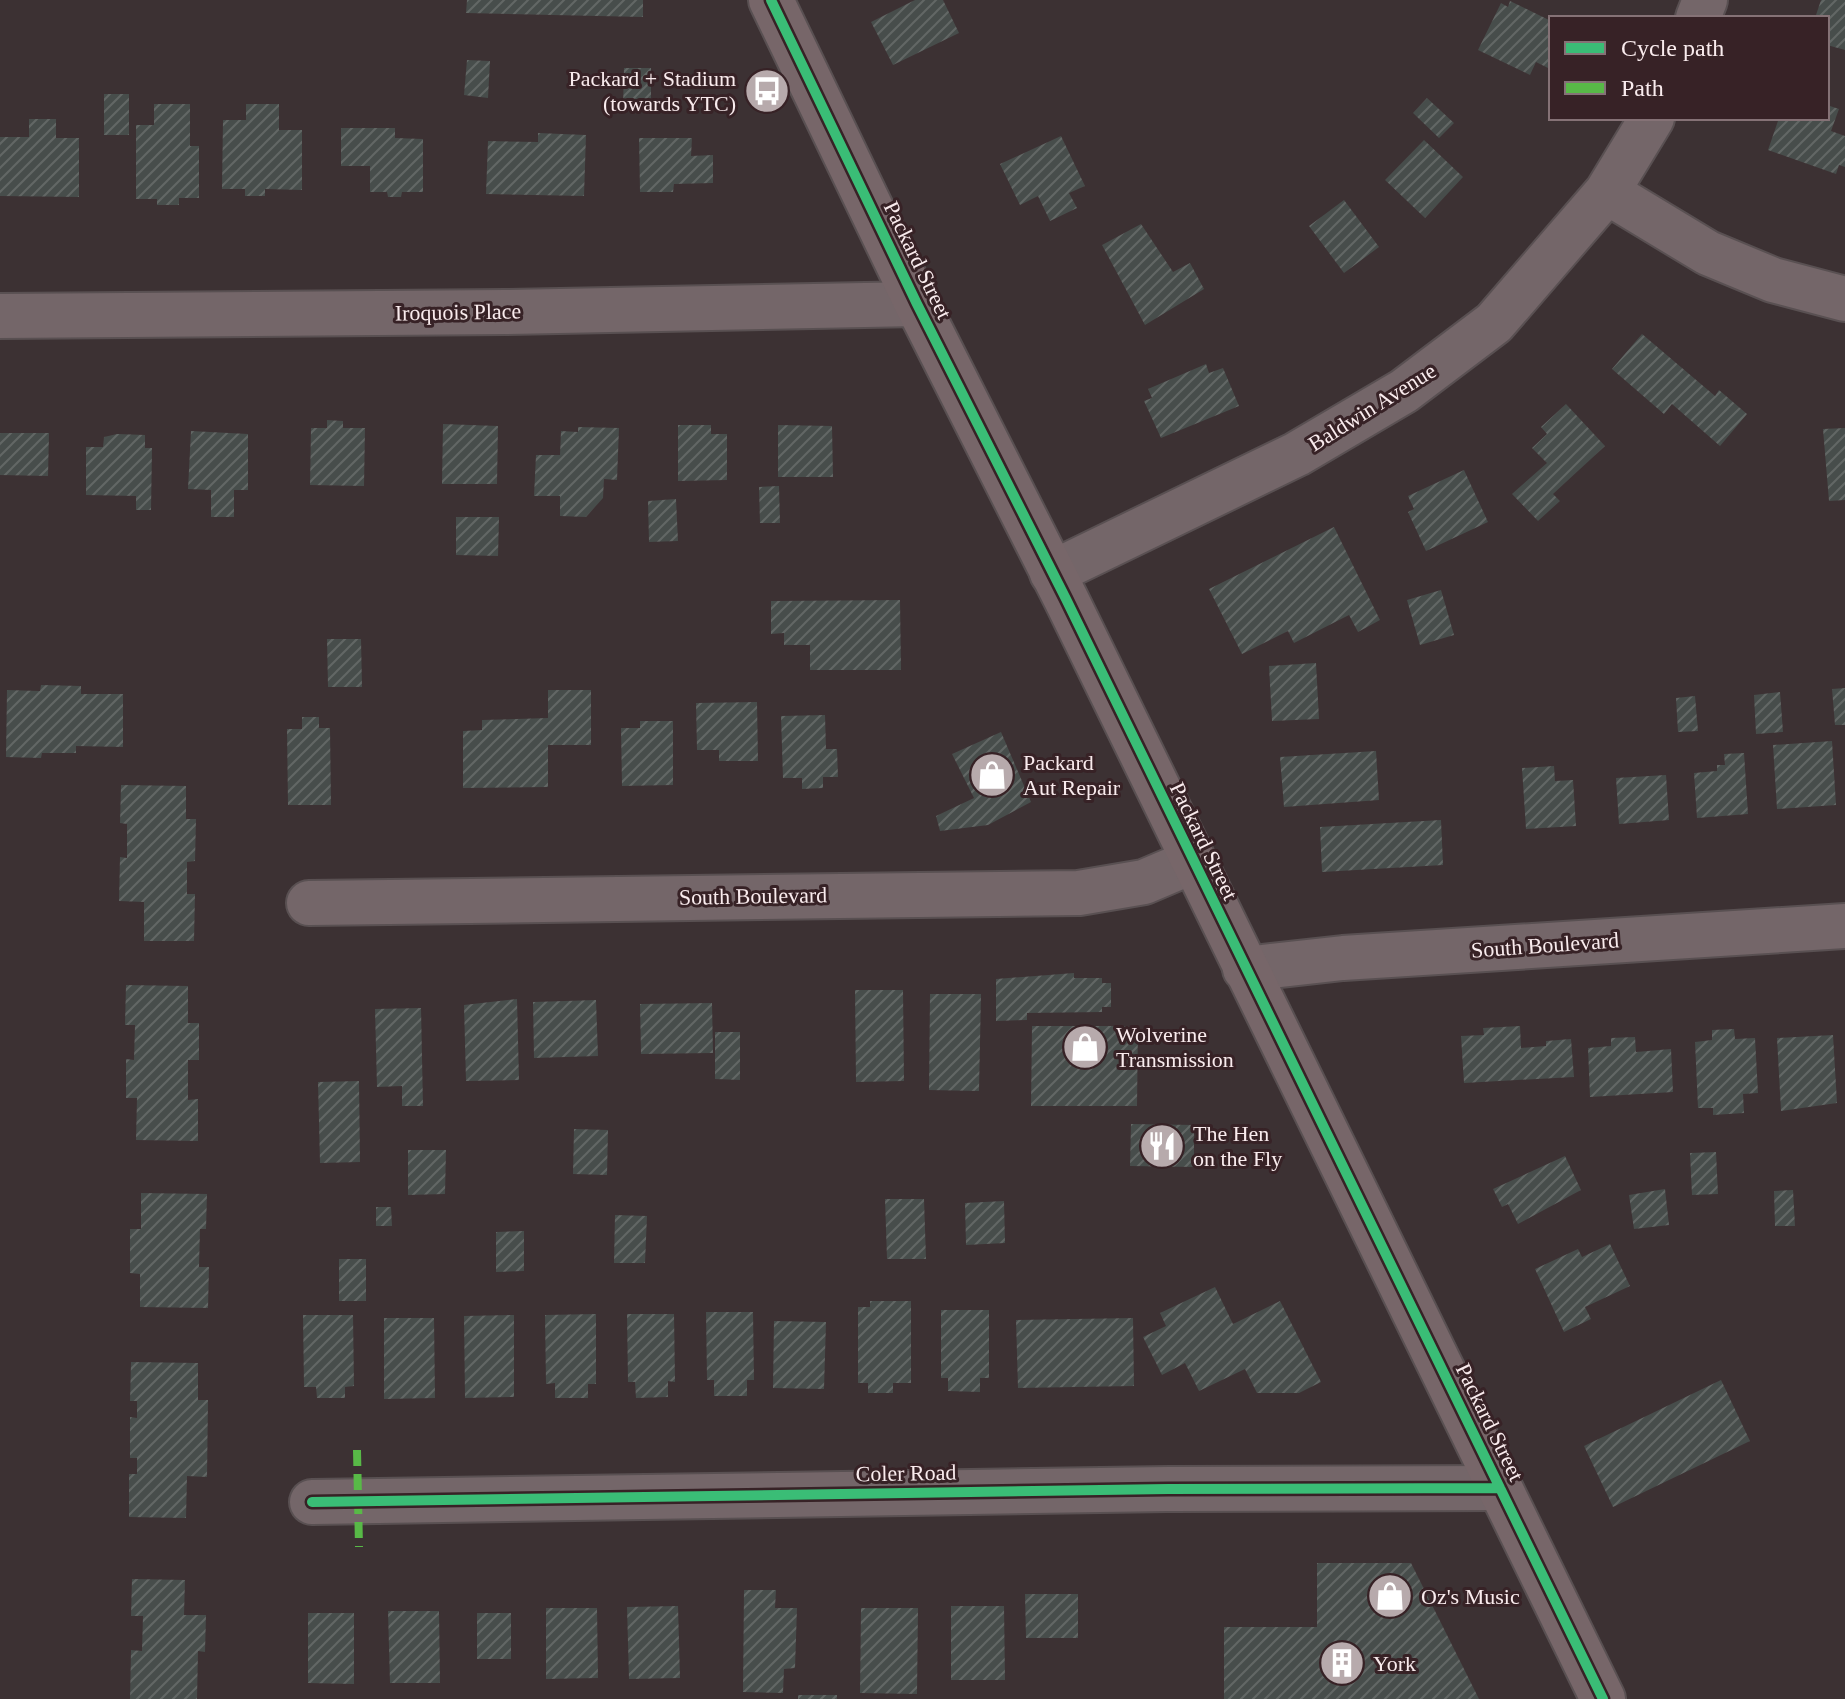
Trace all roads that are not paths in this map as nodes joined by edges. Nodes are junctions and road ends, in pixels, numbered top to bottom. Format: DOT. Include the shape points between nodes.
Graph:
graph roads {
  1 [pos="771,0"];
  2 [pos="1651,120"];
  3 [pos="1607,192"];
  4 [pos="1845,299"];
  5 [pos="917,304"];
  6 [pos="0,316"];
  7 [pos="1052,573"];
  8 [pos="1191,862"];
  9 [pos="309,903"];
  10 [pos="1845,926"];
  11 [pos="1245,969"];
  12 [pos="1500,1488"];
  13 [pos="312,1502"];
  14 [pos="1603,1699"];
  1 -- 5 [label="main road, Packard Street"];
  2 -- 3 [label="street, Baldwin Avenue"];
  3 -- 4 [label="street" via="1708,253 1773,280"];
  3 -- 7 [label="street, Baldwin Avenue" via="1494,323 1404,391 1297,454"];
  5 -- 6 [label="street, Iroquois Place"];
  5 -- 7 [label="main road, Packard Street"];
  7 -- 8 [label="main road, Packard Street"];
  8 -- 9 [label="street, South Boulevard" via="1144,882 1079,893"];
  8 -- 11 [label="main road, Packard Street"];
  10 -- 11 [label="street, South Boulevard"];
  11 -- 12 [label="main road, Packard Street"];
  12 -- 13 [label="street, Coler Road"];
  12 -- 14 [label="main road, Packard Street"];
}
